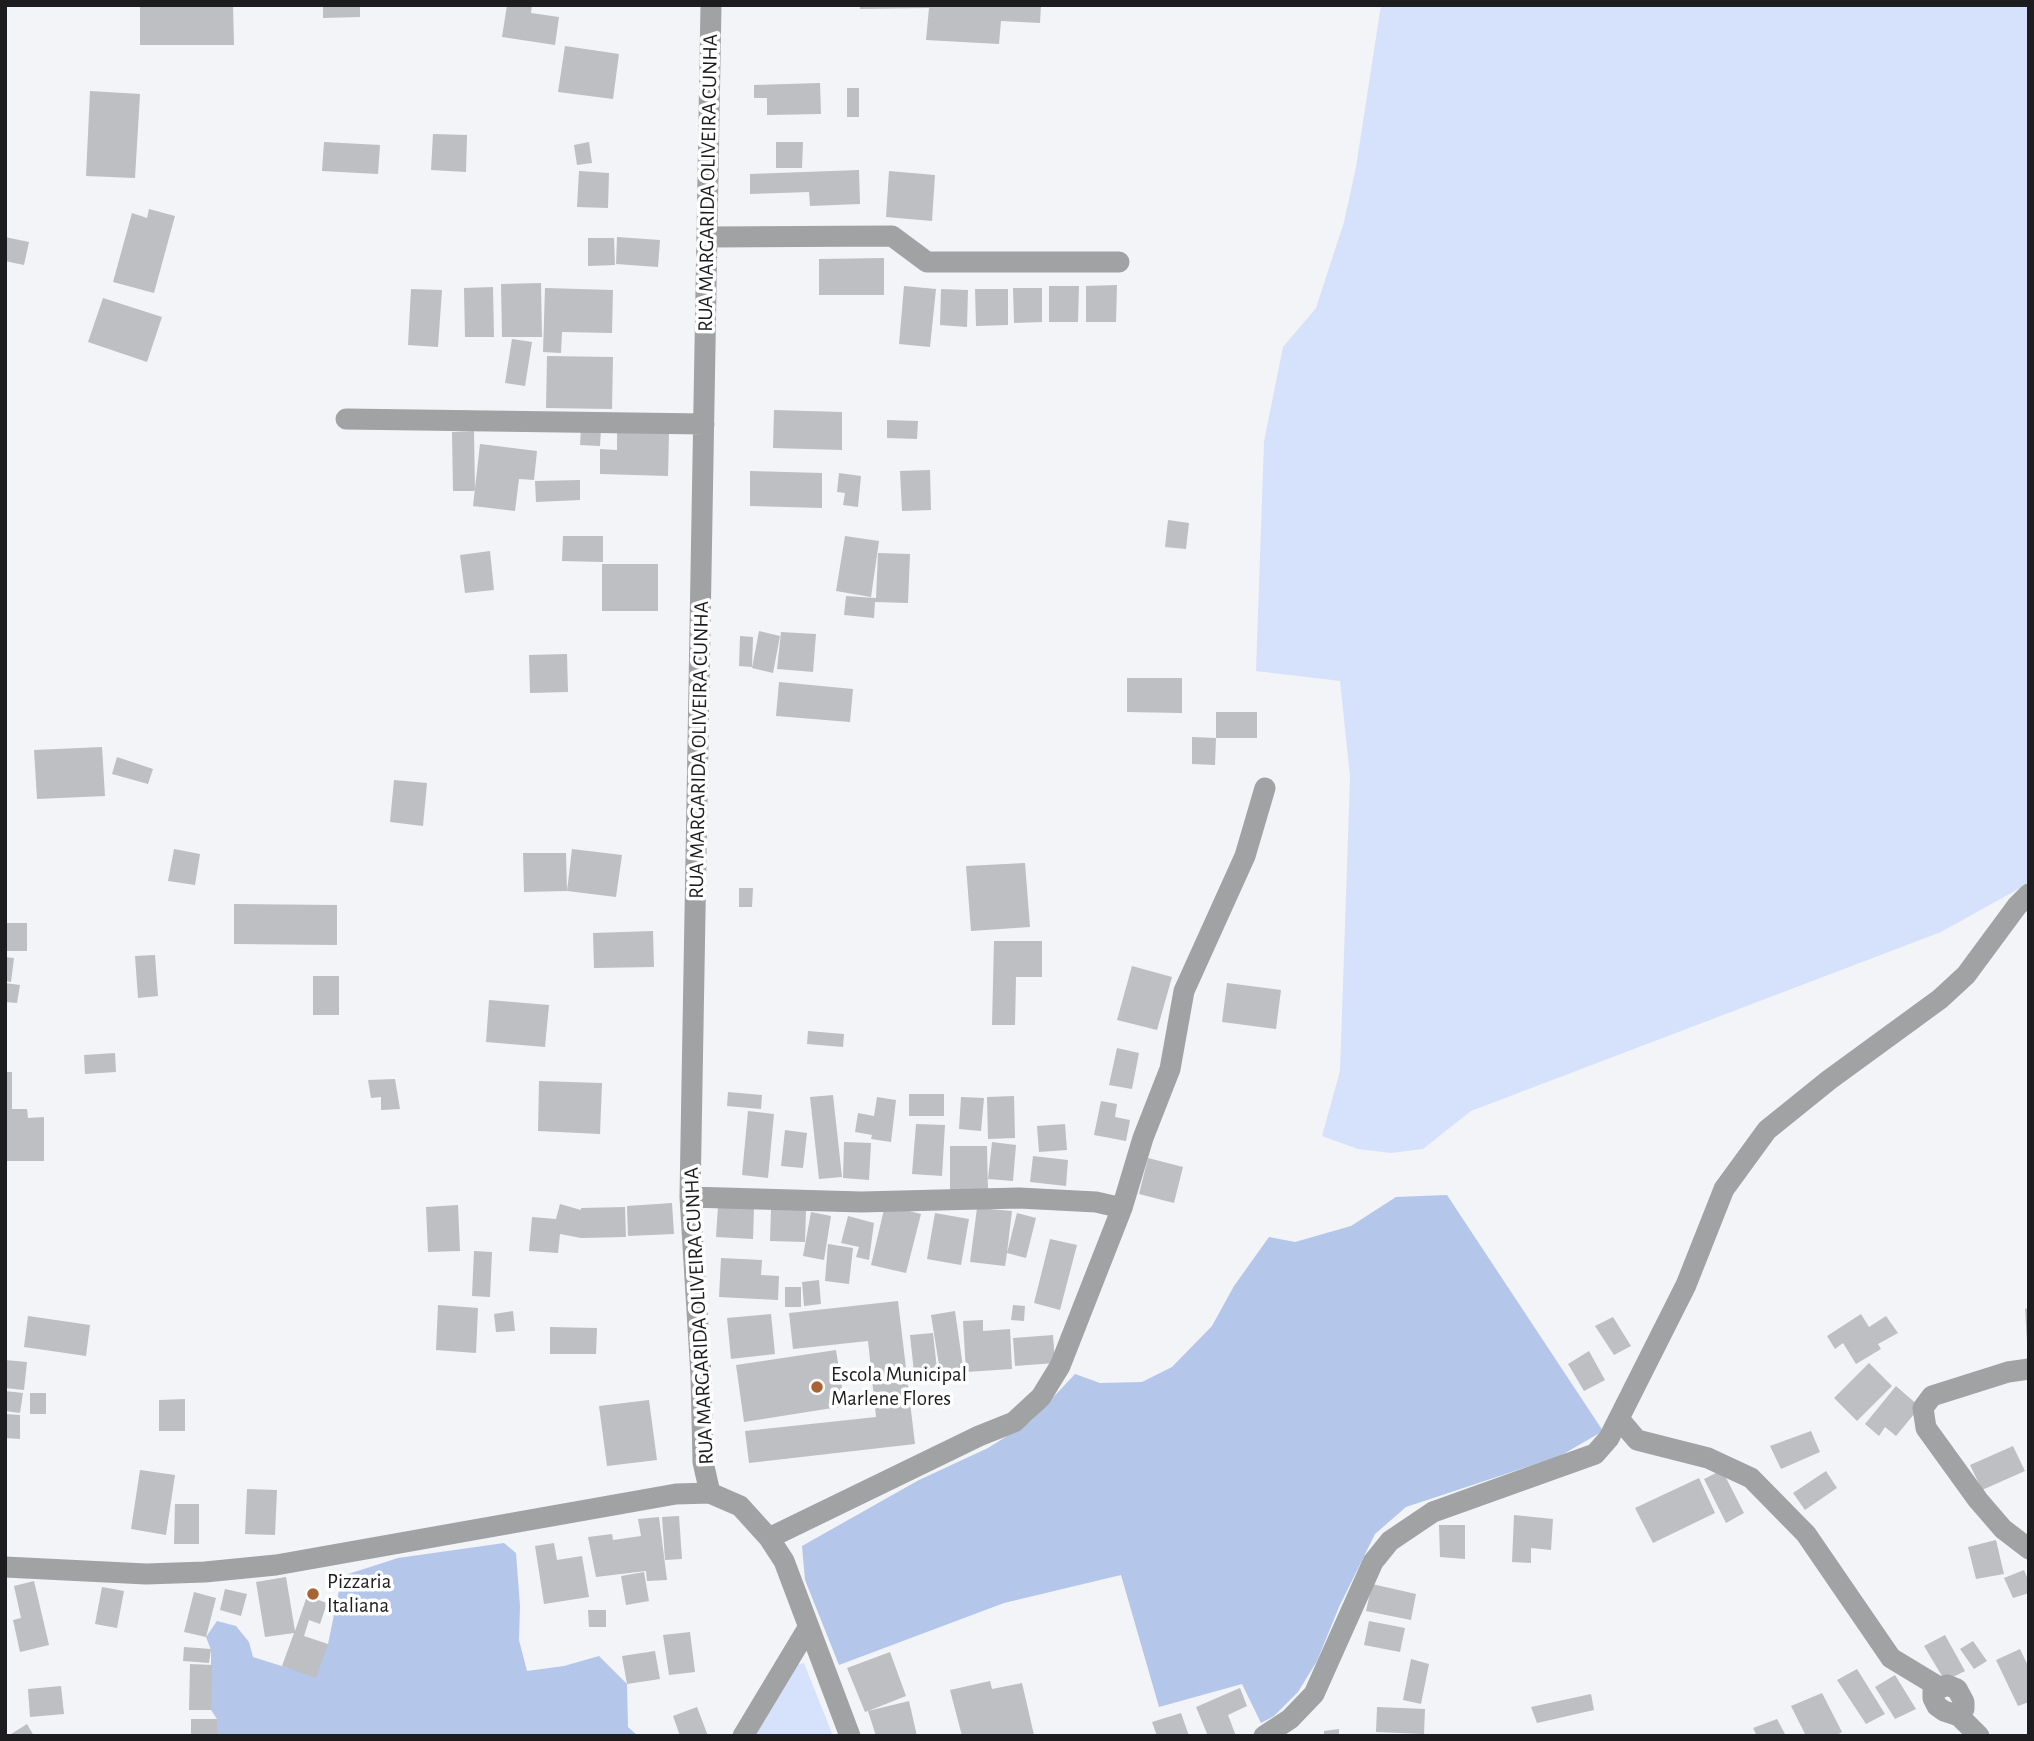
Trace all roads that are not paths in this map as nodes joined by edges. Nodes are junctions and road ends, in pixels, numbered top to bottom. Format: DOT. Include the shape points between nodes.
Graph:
graph roads {
  1 [pos="711,5"];
  2 [pos="707,237"];
  3 [pos="1119,262"];
  4 [pos="346,419"];
  5 [pos="704,424"];
  6 [pos="1265,788"];
  7 [pos="2029,894"];
  8 [pos="690,1197"];
  9 [pos="1122,1208"];
  10 [pos="2029,1369"];
  11 [pos="1620,1420"];
  12 [pos="710,1493"];
  13 [pos="769,1538"];
  14 [pos="2029,1549"];
  15 [pos="5,1567"];
  16 [pos="808,1628"];
  17 [pos="743,1736"];
  18 [pos="850,1736"];
  19 [pos="1264,1736"];
  20 [pos="1979,1736"];
  1 -- 2 [label="street, RUA MARGARIDA OLIVEIRA CUNHA"];
  2 -- 3 [label="street" via="892,236 927,262"];
  2 -- 5 [label="street, RUA MARGARIDA OLIVEIRA CUNHA"];
  4 -- 5 [label="street"];
  5 -- 8 [label="street, RUA MARGARIDA OLIVEIRA CUNHA"];
  6 -- 9 [label="street" via="1245,856 1184,991 1170,1069"];
  7 -- 11 [label="street" via="1966,975 1940,999 1767,1130 1724,1189 1686,1285"];
  8 -- 9 [label="street" via="861,1202 1019,1198"];
  8 -- 12 [label="street, RUA MARGARIDA OLIVEIRA CUNHA" via="703,1462"];
  9 -- 13 [label="street" via="1060,1366 1041,1397 1014,1422"];
  10 -- 14 [label="street" via="1932,1396 1923,1408 1926,1428 1978,1500"];
  11 -- 19 [label="street" via="1595,1454 1433,1512 1390,1541 1373,1562 1314,1694 1290,1719"];
  11 -- 20 [label="street" via="1637,1440 1708,1458 1751,1478 1806,1534 1891,1658 1939,1687 1933,1691 1937,1706 1959,1716"];
  12 -- 13 [label="street" via="740,1506"];
  12 -- 15 [label="street" via="676,1494 276,1565 146,1574"];
  13 -- 16 [label="street" via="784,1561"];
  16 -- 17 [label="street"];
  16 -- 18 [label="street"];
}
